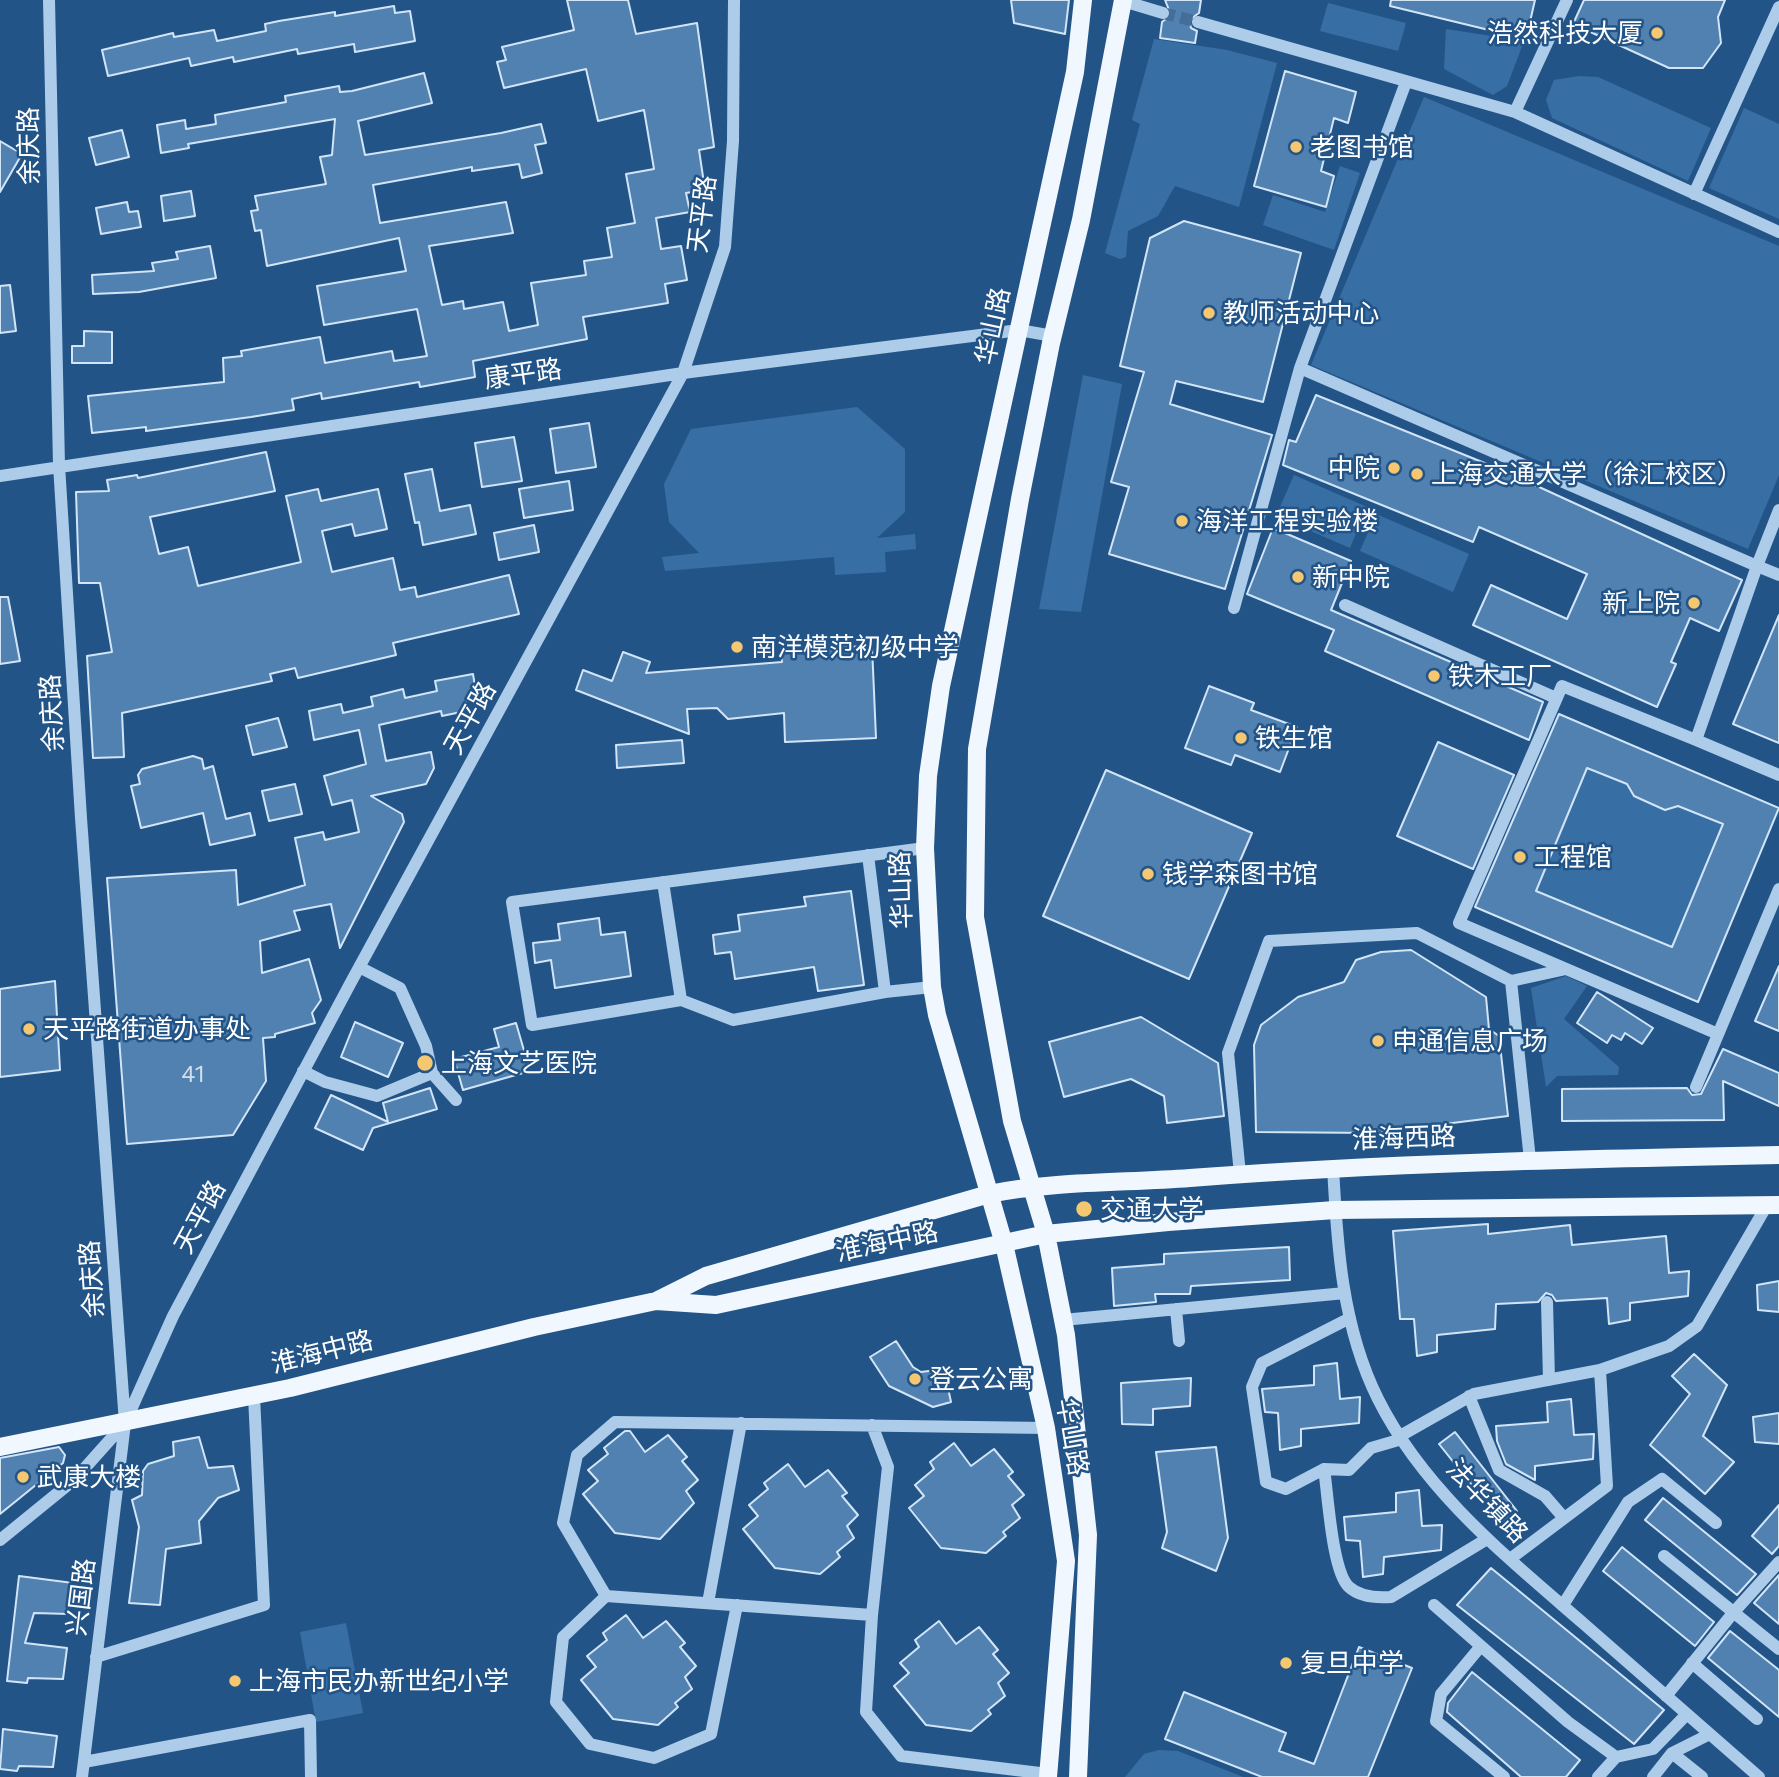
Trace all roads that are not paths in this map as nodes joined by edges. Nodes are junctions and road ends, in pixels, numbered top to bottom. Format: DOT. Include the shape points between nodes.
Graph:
graph roads {
  1 [pos="49,0"];
  2 [pos="734,0"];
  3 [pos="1083,0"];
  4 [pos="1567,0"];
  5 [pos="1123,1"];
  6 [pos="1779,7"];
  7 [pos="1163,13"];
  8 [pos="1198,22"];
  9 [pos="1406,82"];
  10 [pos="1515,112"];
  11 [pos="1694,194"];
  12 [pos="1779,232"];
  13 [pos="1019,330"];
  14 [pos="1053,336"];
  15 [pos="1300,368"];
  16 [pos="683,373"];
  17 [pos="60,466"];
  18 [pos="0,475"];
  19 [pos="1779,510"];
  20 [pos="1757,566"];
  21 [pos="1779,575"];
  22 [pos="1345,605"];
  23 [pos="1234,608"];
  24 [pos="1556,698"];
  25 [pos="1696,740"];
  26 [pos="1779,775"];
  27 [pos="925,848"];
  28 [pos="868,856"];
  29 [pos="663,882"];
  30 [pos="1779,889"];
  31 [pos="361,968"];
  32 [pos="1566,969"];
  33 [pos="1511,981"];
  34 [pos="932,987"];
  35 [pos="885,992"];
  36 [pos="681,1000"];
  37 [pos="1718,1034"];
  38 [pos="303,1071"];
  39 [pos="432,1073"];
  40 [pos="1696,1087"];
  41 [pos="456,1100"];
  42 [pos="1779,1155"];
  43 [pos="1530,1160"];
  44 [pos="1333,1167"];
  45 [pos="1240,1174"];
  46 [pos="1032,1186"];
  47 [pos="989,1194"];
  48 [pos="1773,1205"];
  49 [pos="1335,1210"];
  50 [pos="1046,1234"];
  51 [pos="1004,1244"];
  52 [pos="1345,1293"];
  53 [pos="656,1301"];
  54 [pos="1547,1301"];
  55 [pos="1176,1309"];
  56 [pos="1350,1318"];
  57 [pos="1063,1320"];
  58 [pos="1179,1341"];
  59 [pos="1600,1370"];
  60 [pos="1549,1380"];
  61 [pos="254,1396"];
  62 [pos="1469,1396"];
  63 [pos="125,1423"];
  64 [pos="741,1423"];
  65 [pos="872,1425"];
  66 [pos="1045,1428"];
  67 [pos="1401,1437"];
  68 [pos="0,1447"];
  69 [pos="1324,1469"];
  70 [pos="1564,1518"];
  71 [pos="1716,1523"];
  72 [pos="1487,1539"];
  73 [pos="0,1540"];
  74 [pos="1664,1556"];
  75 [pos="1510,1559"];
  76 [pos="1779,1562"];
  77 [pos="606,1596"];
  78 [pos="708,1603"];
  79 [pos="737,1605"];
  80 [pos="1434,1605"];
  81 [pos="1563,1605"];
  82 [pos="1733,1613"];
  83 [pos="872,1615"];
  84 [pos="1481,1646"];
  85 [pos="1779,1649"];
  86 [pos="96,1657"];
  87 [pos="1692,1663"];
  88 [pos="1666,1696"];
  89 [pos="1686,1714"];
  90 [pos="1757,1719"];
  91 [pos="1710,1734"];
  92 [pos="1672,1753"];
  93 [pos="1615,1757"];
  94 [pos="84,1762"];
  95 [pos="1048,1776"];
  96 [pos="82,1777"];
  97 [pos="311,1777"];
  98 [pos="1078,1777"];
  99 [pos="1504,1777"];
  100 [pos="1598,1777"];
  101 [pos="1653,1777"];
  102 [pos="1702,1777"];
  103 [pos="1759,1777"];
  1 -- 17 [label="street, 余庆路"];
  2 -- 16 [label="street, 天平路" via="733,141 725,247"];
  3 -- 13 [label="main road, 华山路" via="1075,72"];
  4 -- 10 [label="street"];
  5 -- 7 [label="street"];
  5 -- 14 [label="main road, 华山路" via="1081,220"];
  6 -- 11 [label="street"];
  8 -- 9 [label="street"];
  9 -- 10 [label="street"];
  9 -- 15 [label="street"];
  10 -- 11 [label="street"];
  11 -- 12 [label="street"];
  13 -- 14 [label="street, 康平路"];
  13 -- 16 [label="street, 康平路"];
  13 -- 27 [label="main road, 华山路" via="941,687 928,776"];
  14 -- 46 [label="main road, 华山路" via="977,749 975,917 1012,1121"];
  15 -- 20 [label="street"];
  15 -- 23 [label="street"];
  16 -- 17 [label="street, 康平路"];
  16 -- 31 [label="street, 天平路"];
  17 -- 18 [label="street, 康平路"];
  17 -- 63 [label="street, 余庆路"];
  19 -- 20 [label="street"];
  20 -- 21 [label="street"];
  20 -- 25 [label="street"];
  22 -- 24 [label="street"];
  24 -- 25 [label="street" via="1562,686"];
  24 -- 32 [label="street" via="1459,923"];
  25 -- 26 [label="street"];
  27 -- 28 [label="street"];
  27 -- 34 [label="main road, 华山路"];
  28 -- 29 [label="street"];
  28 -- 35 [label="street"];
  29 -- 36 [label="street"];
  29 -- 36 [label="street" via="512,902 533,1025"];
  30 -- 37 [label="street"];
  31 -- 38 [label="street, 天平路"];
  31 -- 39 [label="street" via="400,988 426,1046"];
  32 -- 33 [label="street"];
  32 -- 37 [label="street"];
  33 -- 43 [label="street"];
  33 -- 45 [label="street" via="1417,933 1269,941 1228,1053"];
  34 -- 35 [label="street"];
  34 -- 47 [label="main road, 华山路"];
  35 -- 36 [label="street" via="733,1020"];
  37 -- 40 [label="street"];
  38 -- 39 [label="street" via="377,1096"];
  38 -- 63 [label="street, 天平路" via="173,1316"];
  39 -- 41 [label="street"];
  42 -- 43 [label="main road, 淮海西路"];
  43 -- 44 [label="main road, 淮海西路"];
  44 -- 45 [label="main road, 淮海西路"];
  44 -- 49 [label="street, 法华镇路"];
  45 -- 46 [label="main road, 淮海西路"];
  46 -- 47 [label="main road, 淮海中路"];
  46 -- 50 [label="main road, 华山路"];
  47 -- 51 [label="main road, 华山路"];
  47 -- 53 [label="main road, 淮海中路" via="706,1276"];
  48 -- 49 [label="main road"];
  48 -- 59 [label="street" via="1697,1326 1669,1346"];
  49 -- 50 [label="main road"];
  49 -- 52 [label="street, 法华镇路"];
  50 -- 51 [label="main road, 淮海中路"];
  50 -- 57 [label="main road, 华山路"];
  51 -- 53 [label="main road, 淮海中路" via="716,1305"];
  51 -- 66 [label="main road, 华山路"];
  52 -- 55 [label="street"];
  52 -- 56 [label="street, 法华镇路"];
  53 -- 61 [label="main road, 淮海中路"];
  54 -- 60 [label="street"];
  55 -- 57 [label="street"];
  55 -- 58 [label="street"];
  56 -- 67 [label="street, 法华镇路" via="1378,1399"];
  56 -- 69 [label="street" via="1262,1363 1252,1387 1266,1482 1286,1489"];
  57 -- 98 [label="main road, 华山路" via="1088,1535"];
  59 -- 60 [label="street"];
  59 -- 70 [label="street" via="1607,1486"];
  60 -- 62 [label="street"];
  61 -- 63 [label="main road, 淮海中路"];
  61 -- 86 [label="street" via="264,1605"];
  62 -- 67 [label="street"];
  62 -- 70 [label="street" via="1499,1470 1545,1496"];
  63 -- 68 [label="main road, 淮海中路"];
  63 -- 73 [label="street" via="75,1479"];
  63 -- 86 [label="street, 兴国路"];
  64 -- 65 [label="street"];
  64 -- 77 [label="street" via="615,1422 577,1455 563,1523"];
  64 -- 78 [label="street"];
  65 -- 66 [label="street"];
  65 -- 83 [label="street" via="888,1467"];
  66 -- 95 [label="main road, 华山路" via="1066,1561"];
  67 -- 69 [label="street" via="1371,1448 1349,1470"];
  67 -- 72 [label="street, 法华镇路" via="1441,1490"];
  69 -- 72 [label="street" via="1340,1572 1349,1587 1374,1599 1391,1597"];
  70 -- 75 [label="street"];
  71 -- 81 [label="street" via="1661,1479 1628,1502"];
  72 -- 75 [label="street, 法华镇路"];
  74 -- 82 [label="street"];
  75 -- 81 [label="street, 法华镇路"];
  76 -- 82 [label="street"];
  77 -- 78 [label="street"];
  77 -- 79 [label="street" via="562,1637 556,1702 590,1744 654,1758 711,1734"];
  78 -- 79 [label="street"];
  79 -- 83 [label="street"];
  80 -- 84 [label="street"];
  81 -- 88 [label="street, 法华镇路"];
  82 -- 85 [label="street"];
  82 -- 87 [label="street"];
  83 -- 95 [label="street" via="866,1712 901,1756"];
  84 -- 93 [label="street" via="1567,1722"];
  84 -- 99 [label="street" via="1441,1694 1436,1721"];
  86 -- 94 [label="street, 兴国路"];
  87 -- 88 [label="street"];
  87 -- 90 [label="street"];
  88 -- 89 [label="street, 法华镇路"];
  89 -- 91 [label="street, 法华镇路"];
  89 -- 93 [label="street" via="1653,1749"];
  91 -- 92 [label="street"];
  91 -- 103 [label="street, 法华镇路"];
  92 -- 101 [label="street"];
  92 -- 102 [label="street"];
  93 -- 100 [label="street"];
  94 -- 96 [label="street, 兴国路"];
  94 -- 97 [label="street" via="310,1720"];
}
